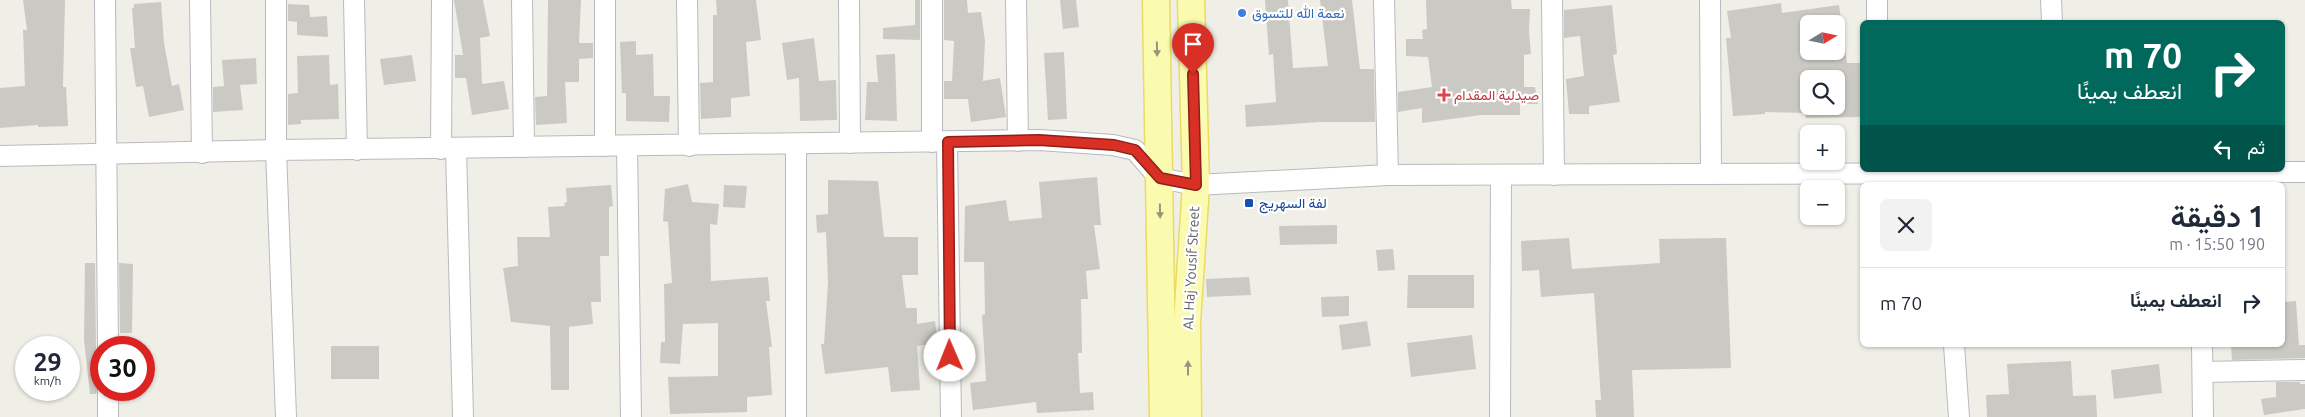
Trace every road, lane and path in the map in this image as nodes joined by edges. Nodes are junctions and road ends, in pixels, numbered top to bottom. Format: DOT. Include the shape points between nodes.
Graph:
graph roads {
  1 [pos="105,0"];
  2 [pos="200,0"];
  3 [pos="276,0"];
  4 [pos="354,0"];
  5 [pos="442,0"];
  6 [pos="522,0"];
  7 [pos="605,0"];
  8 [pos="687,0"];
  9 [pos="849,0"];
  10 [pos="932,0"];
  11 [pos="1016,0"];
  12 [pos="1156,0"];
  13 [pos="1192,0"];
  14 [pos="1384,0"];
  15 [pos="1552,0"];
  16 [pos="1710,0"];
  17 [pos="1877,0"];
  18 [pos="2051,0"];
  19 [pos="1877,20"];
  20 [pos="2052,20"];
  21 [pos="1018,141"];
  22 [pos="940,142"];
  23 [pos="850,143"];
  24 [pos="796,144"];
  25 [pos="605,146"];
  26 [pos="627,146"];
  27 [pos="688,146"];
  28 [pos="448,148"];
  29 [pos="524,148"];
  30 [pos="276,150"];
  31 [pos="357,150"];
  32 [pos="202,153"];
  33 [pos="106,154"];
  34 [pos="0,156"];
  35 [pos="1882,172"];
  36 [pos="2040,172"];
  37 [pos="2072,172"];
  38 [pos="2305,172"];
  39 [pos="1712,174"];
  40 [pos="1388,175"];
  41 [pos="1500,175"];
  42 [pos="1554,175"];
  43 [pos="1160,178"];
  44 [pos="1943,179"];
  45 [pos="2200,179"];
  46 [pos="1196,185"];
  47 [pos="108,336"];
  48 [pos="1954,347"];
  49 [pos="2202,347"];
  50 [pos="2305,370"];
  51 [pos="2202,372"];
  52 [pos="108,401"];
  53 [pos="108,417"];
  54 [pos="286,417"];
  55 [pos="463,417"];
  56 [pos="631,417"];
  57 [pos="796,417"];
  58 [pos="951,417"];
  59 [pos="1163,417"];
  60 [pos="1188,417"];
  61 [pos="1500,417"];
  62 [pos="1959,417"];
  63 [pos="2203,417"];
  1 -- 33 [label="street"];
  2 -- 32 [label="street"];
  3 -- 30 [label="street"];
  4 -- 31 [label="street"];
  5 -- 28 [label="street"];
  6 -- 29 [label="street"];
  7 -- 25 [label="street"];
  8 -- 27 [label="street"];
  9 -- 23 [label="street"];
  10 -- 22 [label="street"];
  11 -- 21 [label="street"];
  12 -- 43 [label="main road, AL Haj Yousif Street, one-way"];
  13 -- 46 [label="main road, AL Haj Yousif Street"];
  14 -- 40 [label="street"];
  15 -- 42 [label="street"];
  16 -- 39 [label="street"];
  17 -- 19 [label="street"];
  18 -- 20 [label="street"];
  21 -- 22 [label="street"];
  21 -- 43 [label="street" via="1114,145 1135,150"];
  22 -- 23 [label="street"];
  22 -- 58 [label="street"];
  23 -- 24 [label="street"];
  24 -- 27 [label="street"];
  24 -- 57 [label="street"];
  25 -- 26 [label="street"];
  25 -- 29 [label="street"];
  26 -- 27 [label="street"];
  26 -- 56 [label="street"];
  28 -- 29 [label="street"];
  28 -- 31 [label="street"];
  28 -- 55 [label="street"];
  30 -- 31 [label="street"];
  30 -- 32 [label="street"];
  30 -- 54 [label="street"];
  32 -- 33 [label="street"];
  33 -- 34 [label="street"];
  33 -- 47 [label="street"];
  35 -- 39 [label="street"];
  35 -- 44 [label="street"];
  36 -- 44 [label="street"];
  37 -- 45 [label="street"];
  38 -- 45 [label="street"];
  39 -- 42 [label="street"];
  40 -- 41 [label="street"];
  40 -- 46 [label="street"];
  41 -- 42 [label="street"];
  41 -- 61 [label="street"];
  43 -- 46 [label="street"];
  43 -- 59 [label="main road, AL Haj Yousif Street, one-way"];
  60 -- 46 [label="main road, AL Haj Yousif Street, one-way" via="1187,322"];
  48 -- 62 [label="street"];
  49 -- 51 [label="street"];
  50 -- 51 [label="street"];
  51 -- 63 [label="street"];
  52 -- 53 [label="street"];
}
